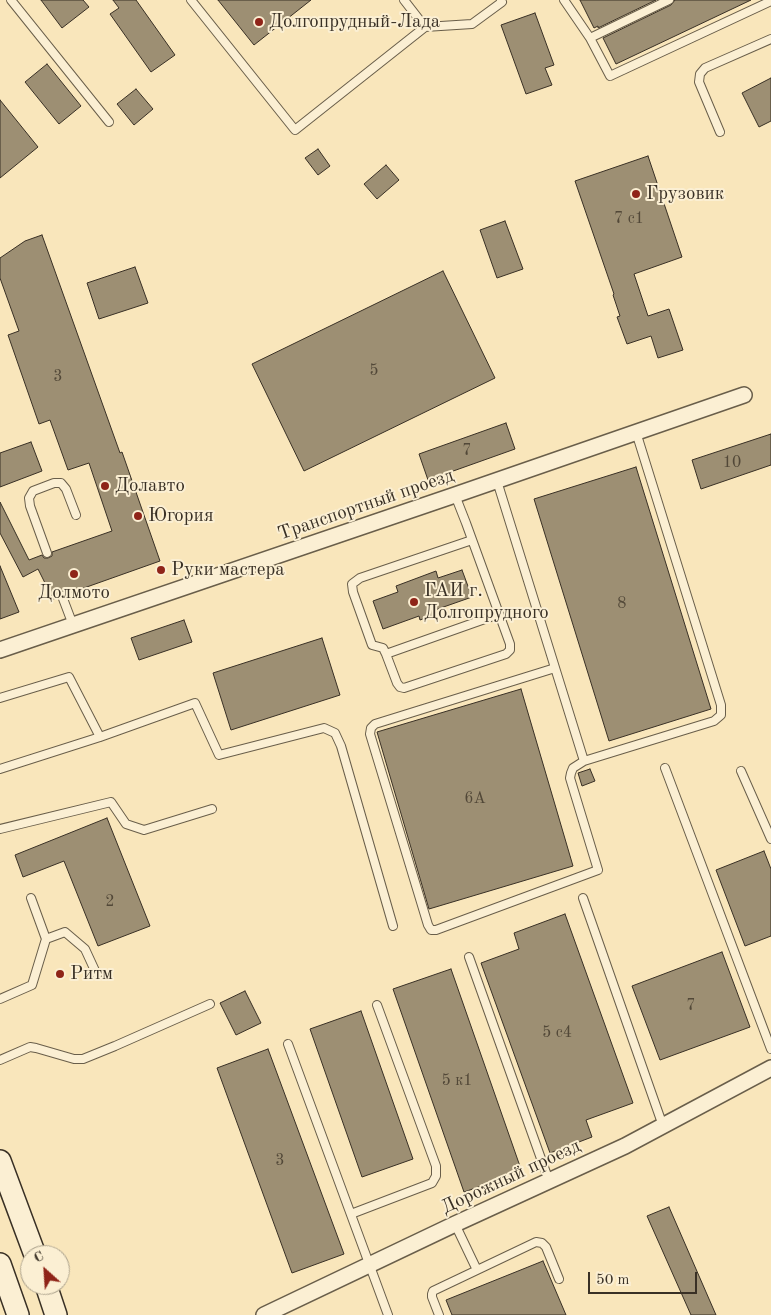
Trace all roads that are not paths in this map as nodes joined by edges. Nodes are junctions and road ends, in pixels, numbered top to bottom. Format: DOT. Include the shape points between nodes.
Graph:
graph roads {
  1 [pos="11,0"];
  2 [pos="191,0"];
  3 [pos="404,0"];
  4 [pos="501,0"];
  5 [pos="565,0"];
  6 [pos="669,0"];
  7 [pos="765,2"];
  8 [pos="425,26"];
  9 [pos="590,38"];
  10 [pos="771,39"];
  11 [pos="109,122"];
  12 [pos="720,132"];
  13 [pos="744,395"];
  14 [pos="636,432"];
  15 [pos="497,481"];
  16 [pos="455,495"];
  17 [pos="76,515"];
  18 [pos="472,540"];
  19 [pos="47,554"];
  20 [pos="62,596"];
  21 [pos="499,614"];
  22 [pos="73,625"];
  23 [pos="0,650"];
  24 [pos="386,654"];
  25 [pos="555,668"];
  26 [pos="0,698"];
  27 [pos="100,737"];
  28 [pos="584,761"];
  29 [pos="666,768"];
  30 [pos="0,769"];
  31 [pos="741,771"];
  32 [pos="212,809"];
  33 [pos="0,829"];
  34 [pos="771,839"];
  35 [pos="30,898"];
  36 [pos="583,898"];
  37 [pos="393,926"];
  38 [pos="46,939"];
  39 [pos="469,957"];
  40 [pos="96,975"];
  41 [pos="0,999"];
  42 [pos="210,1004"];
  43 [pos="378,1005"];
  44 [pos="288,1044"];
  45 [pos="771,1050"];
  46 [pos="0,1060"];
  47 [pos="771,1068"];
  48 [pos="663,1126"];
  49 [pos="0,1161"];
  50 [pos="549,1181"];
  51 [pos="351,1214"];
  52 [pos="455,1224"];
  53 [pos="31,1245"];
  54 [pos="0,1264"];
  55 [pos="370,1264"];
  56 [pos="477,1270"];
  57 [pos="559,1279"];
  58 [pos="49,1295"];
  59 [pos="18,1315"];
  60 [pos="56,1315"];
  61 [pos="264,1315"];
  62 [pos="388,1315"];
  63 [pos="439,1315"];
  1 -- 11 [label="lane"];
  2 -- 8 [label="lane" via="295,130"];
  3 -- 8 [label="lane"];
  4 -- 8 [label="lane" via="472,24"];
  5 -- 9 [label="lane"];
  6 -- 9 [label="lane"];
  7 -- 9 [label="lane" via="610,76"];
  10 -- 12 [label="lane" via="705,68 700,74 699,82"];
  13 -- 14 [label="street, Транспортный проезд"];
  14 -- 15 [label="street, Транспортный проезд"];
  14 -- 28 [label="lane" via="721,705 720,715 714,721"];
  15 -- 16 [label="street, Транспортный проезд"];
  15 -- 25 [label="lane"];
  16 -- 18 [label="lane"];
  16 -- 22 [label="street, Транспортный проезд"];
  17 -- 19 [label="lane" via="61,483 33,491 29,498 30,506"];
  18 -- 21 [label="lane"];
  18 -- 24 [label="lane" via="360,578 352,584 372,645 383,648"];
  20 -- 22 [label="lane"];
  21 -- 24 [label="lane"];
  21 -- 24 [label="lane" via="510,644 506,654 404,688 397,683"];
  22 -- 23 [label="street, Транспортный проезд"];
  25 -- 28 [label="lane"];
  25 -- 28 [label="lane" via="375,724 371,728 370,734 431,930 598,870 570,778 573,768"];
  26 -- 27 [label="lane" via="69,677"];
  27 -- 30 [label="lane"];
  27 -- 37 [label="lane" via="194,703 219,755 324,728 335,733"];
  29 -- 45 [label="lane"];
  31 -- 34 [label="lane"];
  32 -- 33 [label="lane" via="144,830 126,824 110,802"];
  35 -- 38 [label="lane"];
  36 -- 48 [label="lane"];
  38 -- 40 [label="lane" via="65,932 85,949"];
  38 -- 41 [label="lane" via="32,985"];
  39 -- 50 [label="lane"];
  42 -- 46 [label="lane" via="83,1059 30,1047"];
  43 -- 51 [label="lane" via="436,1166 436,1176 432,1183"];
  44 -- 51 [label="lane"];
  47 -- 48 [label="street, Дорожный проезд"];
  48 -- 50 [label="street, Дорожный проезд"];
  49 -- 53 [label="main road"];
  50 -- 52 [label="street, Дорожный проезд"];
  51 -- 55 [label="lane"];
  52 -- 55 [label="street, Дорожный проезд"];
  52 -- 56 [label="lane"];
  54 -- 59 [label="main road"];
  55 -- 61 [label="street, Дорожный проезд"];
  55 -- 62 [label="lane"];
  56 -- 57 [label="lane" via="536,1242 546,1248"];
  56 -- 63 [label="lane" via="433,1291"];
  58 -- 60 [label="main road"];
}
